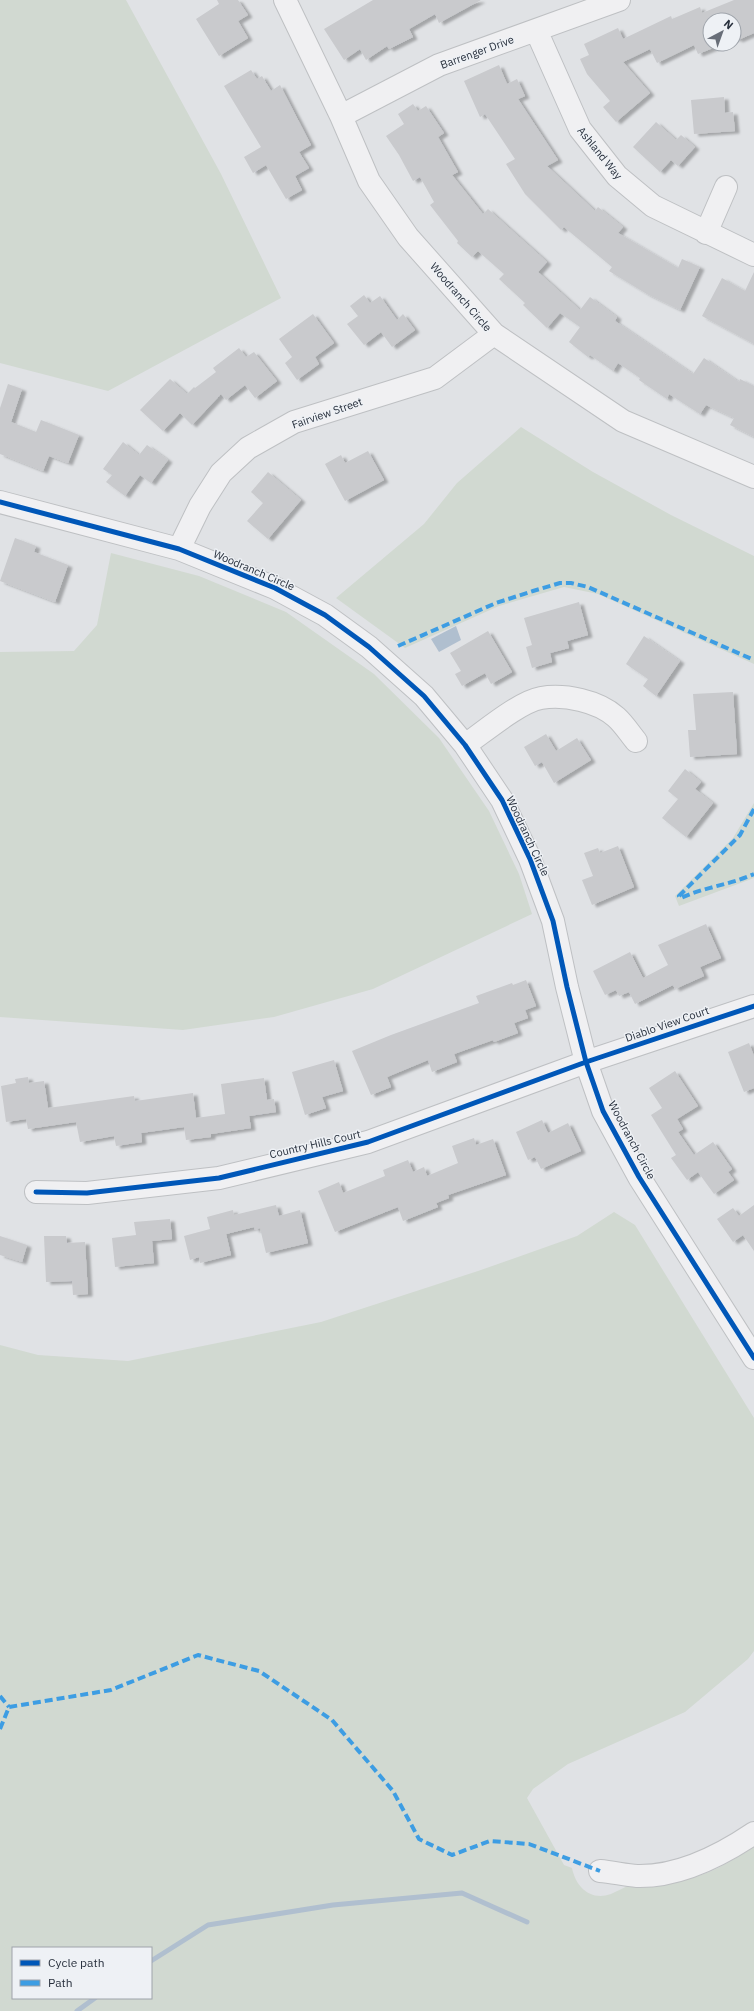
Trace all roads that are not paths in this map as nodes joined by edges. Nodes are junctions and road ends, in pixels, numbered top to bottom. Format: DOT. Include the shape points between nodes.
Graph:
graph roads {
  1 [pos="285,0"];
  2 [pos="619,0"];
  3 [pos="536,30"];
  4 [pos="341,116"];
  5 [pos="726,187"];
  6 [pos="706,233"];
  7 [pos="754,255"];
  8 [pos="494,334"];
  9 [pos="754,477"];
  10 [pos="0,502"];
  11 [pos="179,550"];
  12 [pos="636,741"];
  13 [pos="465,745"];
  14 [pos="754,1006"];
  15 [pos="586,1062"];
  16 [pos="36,1192"];
  17 [pos="754,1358"];
  18 [pos="754,1833"];
  19 [pos="600,1871"];
  1 -- 4 [label="street, Woodranch Circle"];
  2 -- 3 [label="street, Barrenger Drive"];
  3 -- 4 [label="street, Barrenger Drive" via="438,65"];
  3 -- 6 [label="street, Ashland Way" via="580,129 617,176 653,206"];
  4 -- 8 [label="street, Woodranch Circle" via="369,180 408,237"];
  5 -- 6 [label="street"];
  6 -- 7 [label="street, Ashland Way"];
  8 -- 9 [label="street, Woodranch Circle" via="623,421"];
  8 -- 11 [label="street, Fairview Street" via="435,378 294,422 248,448 221,473 200,506"];
  10 -- 11 [label="street, Woodranch Circle"];
  11 -- 13 [label="street, Woodranch Circle" via="275,588 325,615 369,647 424,696"];
  12 -- 13 [label="street" via="616,717 592,702 540,698 515,709"];
  13 -- 15 [label="street, Woodranch Circle" via="502,800 530,859 553,921"];
  14 -- 15 [label="street, Diablo View Court"];
  15 -- 16 [label="street, Country Hills Court" via="368,1142 226,1176 87,1193"];
  15 -- 17 [label="street, Woodranch Circle" via="603,1111 639,1177"];
  18 -- 19 [label="street" via="728,1851 676,1872 638,1876"];
}
